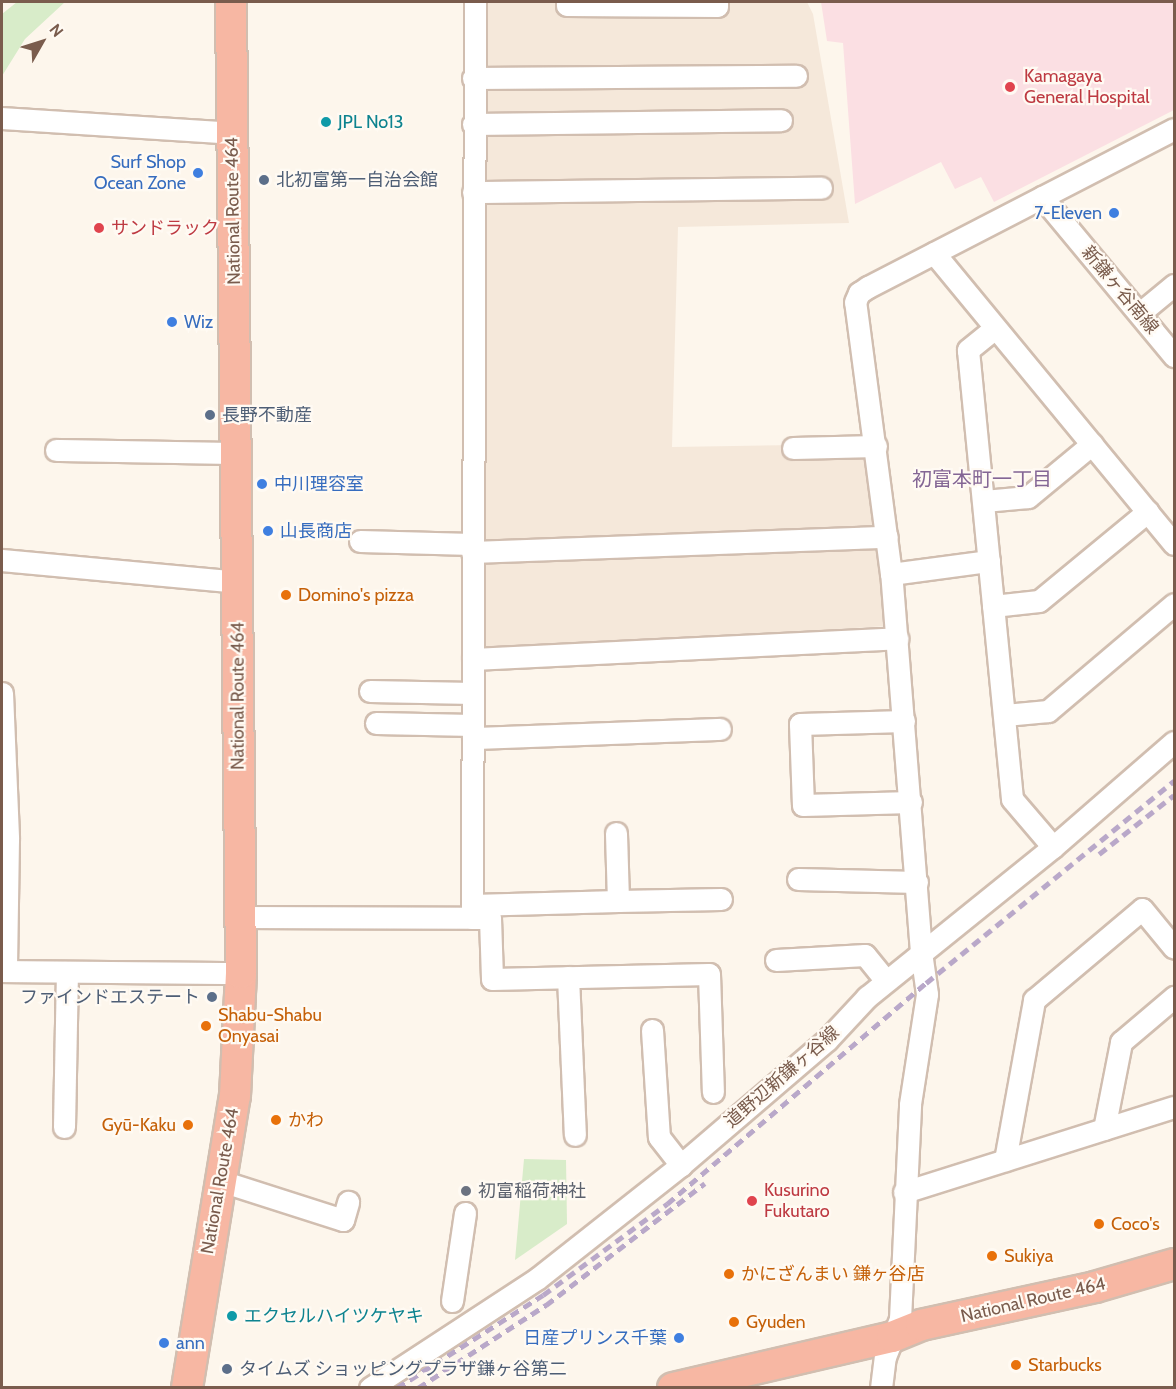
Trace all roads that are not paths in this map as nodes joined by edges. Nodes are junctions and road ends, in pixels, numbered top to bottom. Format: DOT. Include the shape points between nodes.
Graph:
graph roads {
  1 [pos="231,2"];
  2 [pos="475,2"];
  3 [pos="567,2"];
  4 [pos="717,2"];
  5 [pos="796,76"];
  6 [pos="473,78"];
  7 [pos="2,118"];
  8 [pos="781,120"];
  9 [pos="473,124"];
  10 [pos="1174,129"];
  11 [pos="232,133"];
  12 [pos="821,188"];
  13 [pos="473,192"];
  14 [pos="1042,197"];
  15 [pos="934,253"];
  16 [pos="1174,285"];
  17 [pos="1140,313"];
  18 [pos="996,328"];
  19 [pos="1174,356"];
  20 [pos="1092,444"];
  21 [pos="876,446"];
  22 [pos="794,448"];
  23 [pos="56,450"];
  24 [pos="236,453"];
  25 [pos="984,501"];
  26 [pos="1148,511"];
  27 [pos="887,537"];
  28 [pos="360,541"];
  29 [pos="1174,544"];
  30 [pos="472,548"];
  31 [pos="2,560"];
  32 [pos="989,561"];
  33 [pos="891,574"];
  34 [pos="237,582"];
  35 [pos="1174,604"];
  36 [pos="993,606"];
  37 [pos="897,638"];
  38 [pos="473,659"];
  39 [pos="370,691"];
  40 [pos="2,693"];
  41 [pos="473,693"];
  42 [pos="1005,715"];
  43 [pos="2,718"];
  44 [pos="904,721"];
  45 [pos="376,723"];
  46 [pos="720,729"];
  47 [pos="473,732"];
  48 [pos="1174,742"];
  49 [pos="911,802"];
  50 [pos="616,833"];
  51 [pos="1053,847"];
  52 [pos="4,867"];
  53 [pos="798,879"];
  54 [pos="917,882"];
  55 [pos="721,899"];
  56 [pos="618,902"];
  57 [pos="472,911"];
  58 [pos="240,917"];
  59 [pos="1174,948"];
  60 [pos="921,952"];
  61 [pos="776,960"];
  62 [pos="4,971"];
  63 [pos="67,972"];
  64 [pos="240,973"];
  65 [pos="568,977"];
  66 [pos="886,981"];
  67 [pos="1174,997"];
  68 [pos="652,1030"];
  69 [pos="713,1092"];
  70 [pos="1174,1107"];
  71 [pos="64,1127"];
  72 [pos="1104,1129"];
  73 [pos="574,1135"];
  74 [pos="1005,1160"];
  75 [pos="681,1165"];
  76 [pos="221,1181"];
  77 [pos="904,1192"];
  78 [pos="348,1202"];
  79 [pos="465,1213"];
  80 [pos="1174,1264"];
  81 [pos="1174,1282"];
  82 [pos="452,1301"];
  83 [pos="892,1337"];
  84 [pos="187,1388"];
  85 [pos="370,1388"];
  86 [pos="673,1388"];
  87 [pos="881,1388"];
  1 -- 11 [label="highway, National Route 464"];
  2 -- 6 [label="street"];
  3 -- 4 [label="street" via="717,6"];
  5 -- 6 [label="street"];
  6 -- 9 [label="street"];
  7 -- 11 [label="street"];
  8 -- 9 [label="street"];
  9 -- 13 [label="street"];
  10 -- 14 [label="street"];
  11 -- 24 [label="highway, National Route 464"];
  12 -- 13 [label="street"];
  13 -- 30 [label="street"];
  14 -- 15 [label="street"];
  14 -- 17 [label="street, 新鎌ヶ谷南線"];
  15 -- 18 [label="street"];
  15 -- 21 [label="street" via="868,287 855,302"];
  16 -- 17 [label="street"];
  17 -- 19 [label="street, 新鎌ヶ谷南線"];
  18 -- 20 [label="street"];
  18 -- 25 [label="street" via="968,350"];
  20 -- 25 [label="street" via="1028,497"];
  20 -- 26 [label="street"];
  21 -- 22 [label="street"];
  21 -- 27 [label="street"];
  23 -- 24 [label="street"];
  24 -- 34 [label="highway, National Route 464"];
  25 -- 32 [label="street"];
  26 -- 29 [label="street"];
  26 -- 36 [label="street" via="1040,601"];
  27 -- 30 [label="street"];
  27 -- 33 [label="street"];
  28 -- 30 [label="street"];
  30 -- 38 [label="street"];
  31 -- 34 [label="street"];
  32 -- 33 [label="street"];
  32 -- 36 [label="street"];
  33 -- 37 [label="street"];
  34 -- 58 [label="highway, National Route 464"];
  35 -- 42 [label="street" via="1048,711"];
  36 -- 42 [label="street"];
  37 -- 38 [label="street"];
  37 -- 44 [label="street"];
  38 -- 41 [label="street"];
  39 -- 41 [label="street"];
  40 -- 43 [label="street"];
  41 -- 47 [label="street"];
  42 -- 51 [label="street" via="1012,799"];
  43 -- 52 [label="street"];
  44 -- 49 [label="street"];
  44 -- 49 [label="street" via="794,720 803,805"];
  45 -- 47 [label="street"];
  46 -- 47 [label="street"];
  47 -- 57 [label="street"];
  48 -- 51 [label="street, 道野辺新鎌ヶ谷線"];
  49 -- 54 [label="street"];
  50 -- 56 [label="street"];
  51 -- 60 [label="street, 道野辺新鎌ヶ谷線"];
  52 -- 62 [label="street"];
  53 -- 54 [label="street"];
  54 -- 60 [label="street"];
  55 -- 56 [label="street"];
  56 -- 57 [label="street"];
  57 -- 58 [label="street"];
  57 -- 65 [label="street" via="490,918 492,979"];
  58 -- 64 [label="highway, National Route 464"];
  59 -- 74 [label="street" via="1142,909 1034,1000"];
  60 -- 66 [label="street, 道野辺新鎌ヶ谷線"];
  60 -- 77 [label="street" via="927,1009 910,1104"];
  61 -- 66 [label="street" via="865,955"];
  62 -- 63 [label="street"];
  63 -- 64 [label="street"];
  63 -- 71 [label="street"];
  64 -- 76 [label="highway, National Route 464" via="235,1096"];
  65 -- 69 [label="street" via="709,974"];
  65 -- 73 [label="street"];
  66 -- 75 [label="street, 道野辺新鎌ヶ谷線" via="827,1040"];
  67 -- 72 [label="street" via="1121,1042"];
  68 -- 75 [label="street" via="659,1137"];
  70 -- 72 [label="street"];
  72 -- 74 [label="street"];
  74 -- 77 [label="street"];
  75 -- 85 [label="street, 道野辺新鎌ヶ谷線" via="538,1278"];
  76 -- 78 [label="street" via="343,1220"];
  76 -- 84 [label="highway, National Route 464"];
  77 -- 83 [label="street" via="900,1319"];
  79 -- 82 [label="street"];
  80 -- 83 [label="highway, National Route 464" via="1095,1287 921,1325"];
  81 -- 83 [label="highway, National Route 464" via="1013,1318"];
  83 -- 86 [label="highway, National Route 464"];
  83 -- 87 [label="street"];
}
